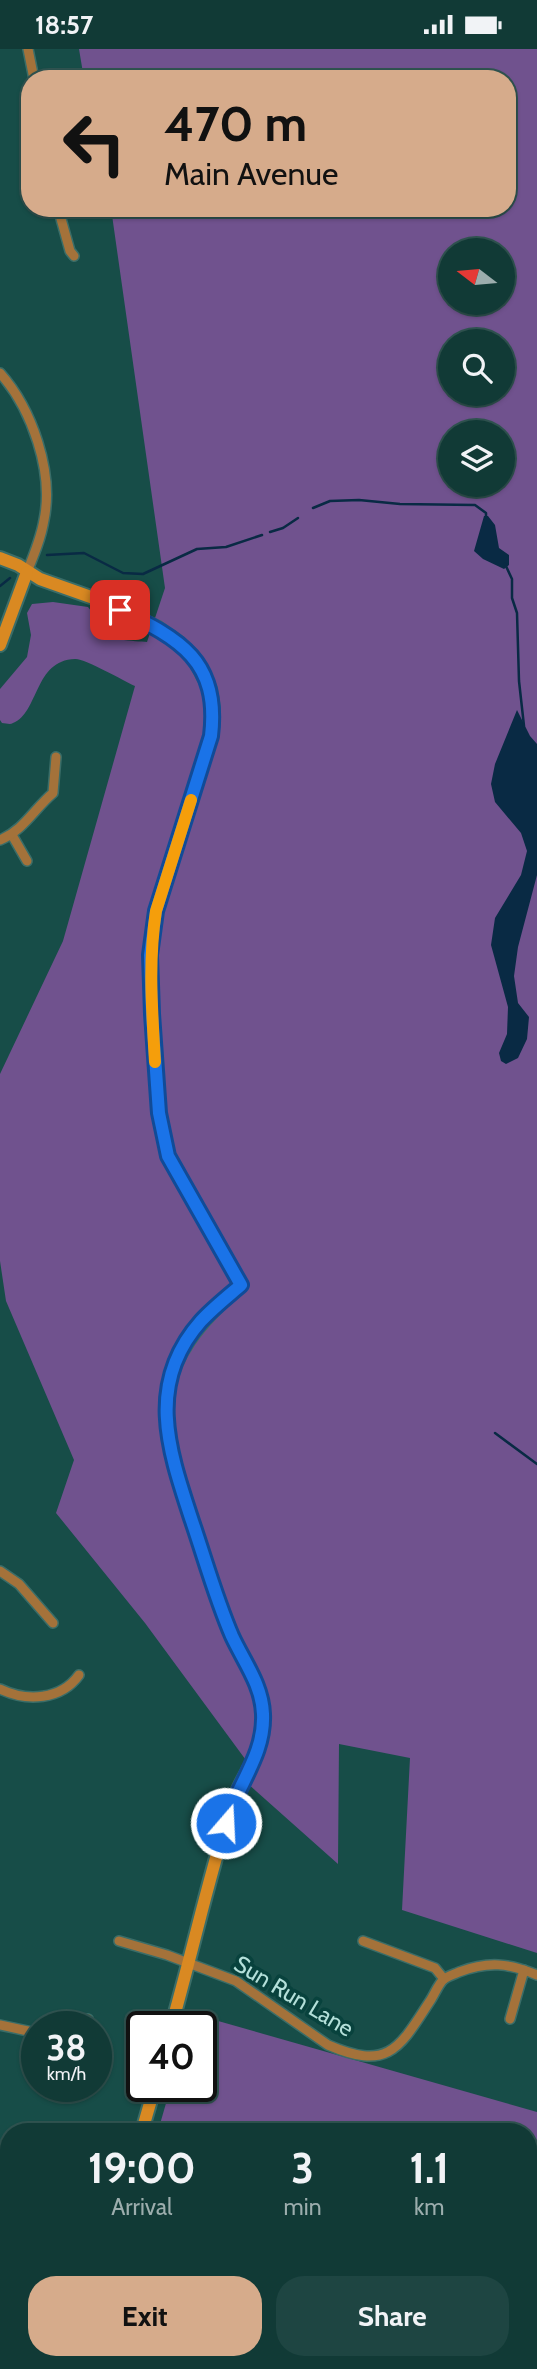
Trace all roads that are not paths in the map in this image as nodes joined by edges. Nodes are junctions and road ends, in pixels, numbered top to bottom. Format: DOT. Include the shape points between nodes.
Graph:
graph roads {
  1 [pos="28,49"];
  2 [pos="32,70"];
  3 [pos="60,217"];
  4 [pos="74,256"];
  5 [pos="0,373"];
  6 [pos="0,558"];
  7 [pos="27,572"];
  8 [pos="0,645"];
  9 [pos="56,757"];
  10 [pos="12,835"];
  11 [pos="0,840"];
  12 [pos="27,861"];
  13 [pos="0,1571"];
  14 [pos="53,1623"];
  15 [pos="79,1675"];
  16 [pos="0,1689"];
  17 [pos="119,1941"];
  18 [pos="363,1941"];
  19 [pos="189,1963"];
  20 [pos="524,1970"];
  21 [pos="537,1975"];
  22 [pos="444,1979"];
  23 [pos="176,2011"];
  24 [pos="510,2019"];
  25 [pos="0,2025"];
  26 [pos="21,2030"];
  27 [pos="150,2102"];
  28 [pos="144,2123"];
  1 -- 2 [label="street"];
  3 -- 4 [label="street"];
  5 -- 7 [label="street" via="27,413 42,459 45,519"];
  6 -- 7 [label="street"];
  7 -- 8 [label="street"];
  7 -- 19 [label="street" via="158,628 201,669 213,708 211,736 156,911 150,955 152,1014 159,1113 168,1156 241,1285 202,1321 185,1344 169,1382 166,1429 173,1463 232,1636 258,1686 263,1715 257,1756 232,1805"];
  9 -- 10 [label="street" via="53,793"];
  10 -- 11 [label="street"];
  10 -- 12 [label="street"];
  13 -- 14 [label="street" via="19,1584"];
  15 -- 16 [label="street" via="71,1686 46,1696"];
  17 -- 19 [label="street, Sun Run Lane"];
  18 -- 22 [label="street" via="435,1968"];
  19 -- 22 [label="street, Sun Run Lane" via="244,1985 328,2045 370,2056 387,2053 405,2040"];
  19 -- 23 [label="street"];
  20 -- 21 [label="street"];
  20 -- 22 [label="street" via="485,1964"];
  20 -- 24 [label="street"];
  25 -- 26 [label="street"];
  27 -- 28 [label="street"];
}
